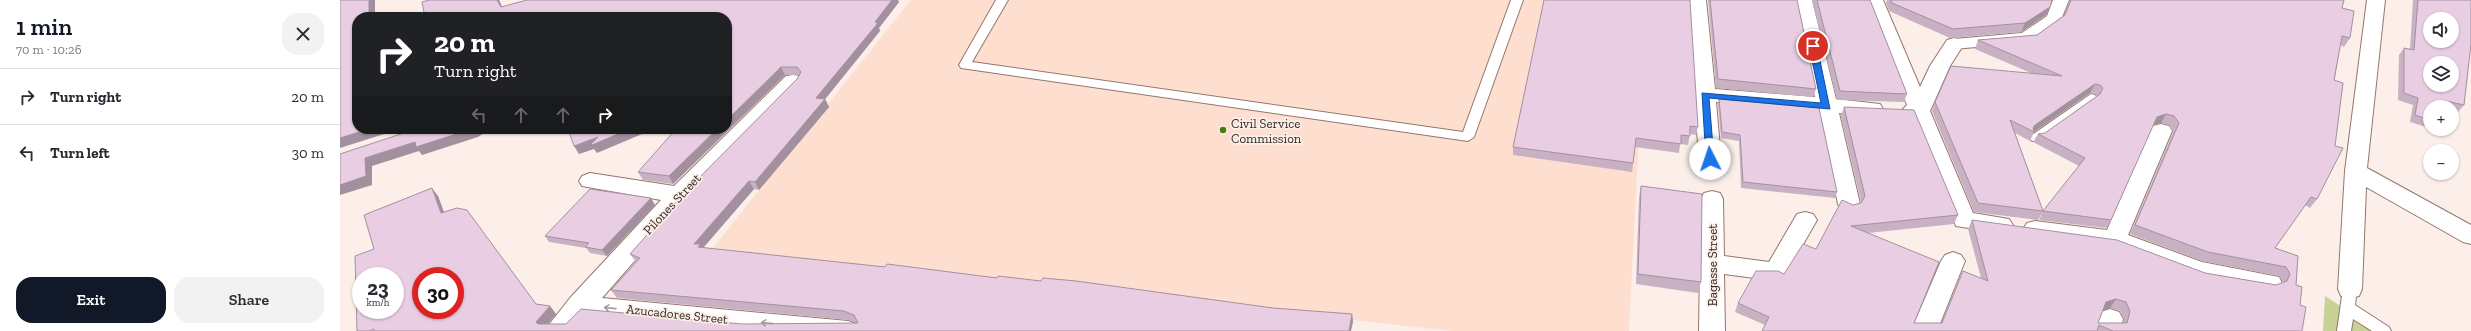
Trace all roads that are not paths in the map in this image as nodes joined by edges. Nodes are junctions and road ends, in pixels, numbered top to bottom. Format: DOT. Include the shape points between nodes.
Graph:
graph roads {
  1 [pos="1002,0"];
  2 [pos="1517,0"];
  3 [pos="1697,0"];
  4 [pos="1803,0"];
  5 [pos="1874,0"];
  6 [pos="2062,0"];
  7 [pos="2376,0"];
  8 [pos="1954,44"];
  9 [pos="793,81"];
  10 [pos="1705,95"];
  11 [pos="2091,98"];
  12 [pos="1826,107"];
  13 [pos="1919,111"];
  14 [pos="2161,131"];
  15 [pos="2036,138"];
  16 [pos="1710,159"];
  17 [pos="2356,171"];
  18 [pos="590,181"];
  19 [pos="679,195"];
  20 [pos="1712,199"];
  21 [pos="1848,204"];
  22 [pos="1805,220"];
  23 [pos="2471,236"];
  24 [pos="2115,239"];
  25 [pos="1953,261"];
  26 [pos="1711,263"];
  27 [pos="2270,283"];
  28 [pos="2349,299"];
  29 [pos="579,305"];
  30 [pos="557,331"];
  31 [pos="848,331"];
  32 [pos="1712,331"];
  33 [pos="1924,331"];
  34 [pos="2344,331"];
  35 [pos="2384,331"];
  1 -- 2 [label="lane" via="965,66 1468,137"];
  3 -- 10 [label="street"];
  4 -- 12 [label="street"];
  5 -- 13 [label="street"];
  6 -- 8 [label="street" via="2054,19 2026,38"];
  7 -- 17 [label="street"];
  8 -- 13 [label="street" via="1940,66"];
  9 -- 19 [label="street, Pilones Street"];
  10 -- 12 [label="street"];
  10 -- 16 [label="street"];
  11 -- 15 [label="lane"];
  12 -- 13 [label="street"];
  12 -- 21 [label="street"];
  13 -- 24 [label="street" via="1964,220"];
  14 -- 24 [label="street"];
  17 -- 23 [label="street"];
  17 -- 28 [label="street"];
  18 -- 19 [label="street"];
  19 -- 29 [label="street, Pilones Street"];
  20 -- 26 [label="street, Bagasse Street"];
  22 -- 26 [label="street" via="1776,270"];
  24 -- 27 [label="street" via="2199,271"];
  25 -- 33 [label="street"];
  26 -- 32 [label="street, Bagasse Street"];
  28 -- 34 [label="lane"];
  28 -- 35 [label="lane"];
  29 -- 30 [label="street, Pilones Street"];
  31 -- 29 [label="street, Azucadores Street, one-way"];
}
